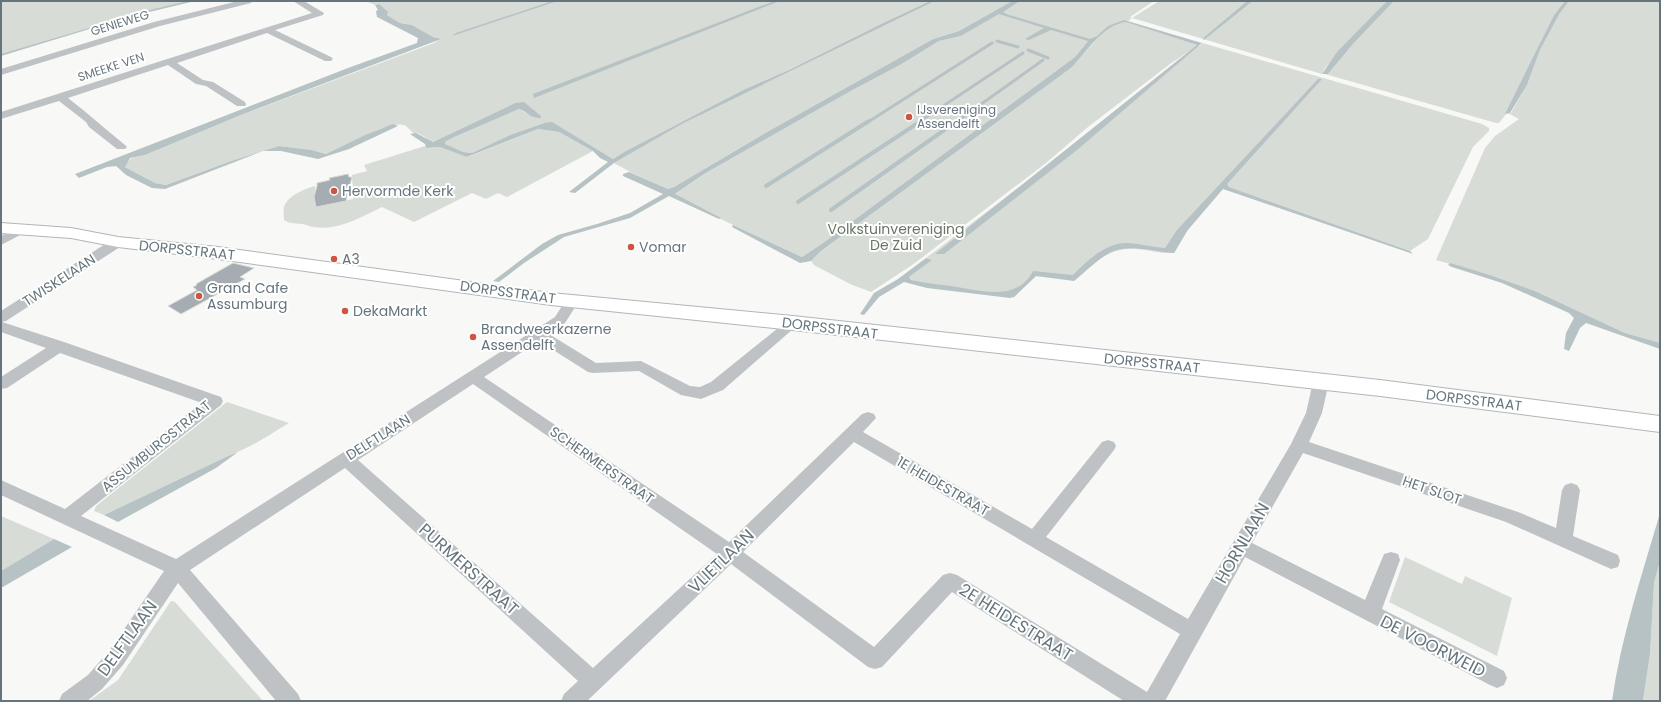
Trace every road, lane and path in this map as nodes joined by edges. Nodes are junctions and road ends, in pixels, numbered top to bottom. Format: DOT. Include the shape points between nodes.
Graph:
graph roads {
  1 [pos="248,1"];
  2 [pos="297,1"];
  3 [pos="268,30"];
  4 [pos="328,59"];
  5 [pos="169,62"];
  6 [pos="1,72"];
  7 [pos="61,97"];
  8 [pos="241,104"];
  9 [pos="1,116"];
  10 [pos="121,147"];
  11 [pos="1,228"];
  12 [pos="21,230"];
  13 [pos="1,241"];
  14 [pos="118,242"];
  15 [pos="572,300"];
  16 [pos="1,318"];
  17 [pos="792,323"];
  18 [pos="1,327"];
  19 [pos="539,334"];
  20 [pos="59,346"];
  21 [pos="474,377"];
  22 [pos="1321,382"];
  23 [pos="1,384"];
  24 [pos="868,418"];
  25 [pos="1660,424"];
  26 [pos="852,434"];
  27 [pos="1299,445"];
  28 [pos="1108,446"];
  29 [pos="345,458"];
  30 [pos="1,487"];
  31 [pos="1571,490"];
  32 [pos="66,518"];
  33 [pos="1034,539"];
  34 [pos="1563,539"];
  35 [pos="1241,546"];
  36 [pos="730,553"];
  37 [pos="1391,560"];
  38 [pos="1611,561"];
  39 [pos="177,568"];
  40 [pos="1370,613"];
  41 [pos="1192,631"];
  42 [pos="1497,678"];
  43 [pos="593,681"];
  44 [pos="70,701"];
  45 [pos="290,701"];
  46 [pos="572,701"];
  47 [pos="1143,701"];
  48 [pos="1154,701"];
  1 -- 6 [label="street, GENIEWEG" via="157,24"];
  2 -- 3 [label="street, SMEEKE VEN" via="320,13"];
  3 -- 4 [label="street"];
  3 -- 5 [label="street, SMEEKE VEN"];
  5 -- 7 [label="street, SMEEKE VEN"];
  5 -- 8 [label="street"];
  7 -- 9 [label="street, SMEEKE VEN"];
  7 -- 10 [label="street"];
  11 -- 12 [label="street, DORPSSTRAAT"];
  12 -- 13 [label="street"];
  12 -- 14 [label="street, DORPSSTRAAT" via="71,233"];
  14 -- 15 [label="street, DORPSSTRAAT"];
  14 -- 16 [label="street, TWISKELAAN"];
  15 -- 17 [label="street, DORPSSTRAAT"];
  15 -- 19 [label="street, DELFTLAAN" via="560,320"];
  17 -- 19 [label="street" via="717,386 701,393 687,391 642,366 593,368"];
  17 -- 22 [label="street, DORPSSTRAAT"];
  18 -- 20 [label="street, ASSUMBURGSTRAAT"];
  19 -- 21 [label="street, DELFTLAAN"];
  20 -- 23 [label="street"];
  20 -- 32 [label="street, ASSUMBURGSTRAAT" via="215,401"];
  21 -- 29 [label="street, DELFTLAAN"];
  21 -- 36 [label="street, SCHERMERSTRAAT"];
  22 -- 25 [label="street, DORPSSTRAAT"];
  22 -- 27 [label="street, HORNLAAN" via="1314,413"];
  24 -- 26 [label="street, VLIETLAAN"];
  26 -- 33 [label="street, 1E HEIDESTRAAT"];
  26 -- 36 [label="street, VLIETLAAN"];
  27 -- 34 [label="street, HET SLOT" via="1512,517"];
  27 -- 35 [label="street, HORNLAAN"];
  28 -- 33 [label="street"];
  29 -- 39 [label="street, DELFTLAAN"];
  29 -- 43 [label="street, PURMERSTRAAT"];
  30 -- 32 [label="street"];
  31 -- 34 [label="street"];
  32 -- 39 [label="street"];
  33 -- 41 [label="street, 1E HEIDESTRAAT"];
  34 -- 38 [label="street, HET SLOT"];
  35 -- 40 [label="street, DE VOORWEID"];
  35 -- 41 [label="street, HORNLAAN"];
  36 -- 43 [label="street, VLIETLAAN"];
  36 -- 47 [label="street, 2E HEIDESTRAAT" via="875,660 950,581"];
  37 -- 40 [label="street, DE VOORWEID"];
  39 -- 44 [label="street, DELFTLAAN" via="116,658 95,682"];
  39 -- 45 [label="street"];
  40 -- 42 [label="street, DE VOORWEID"];
  41 -- 48 [label="street, HORNLAAN"];
  43 -- 46 [label="street, VLIETLAAN"];
}
